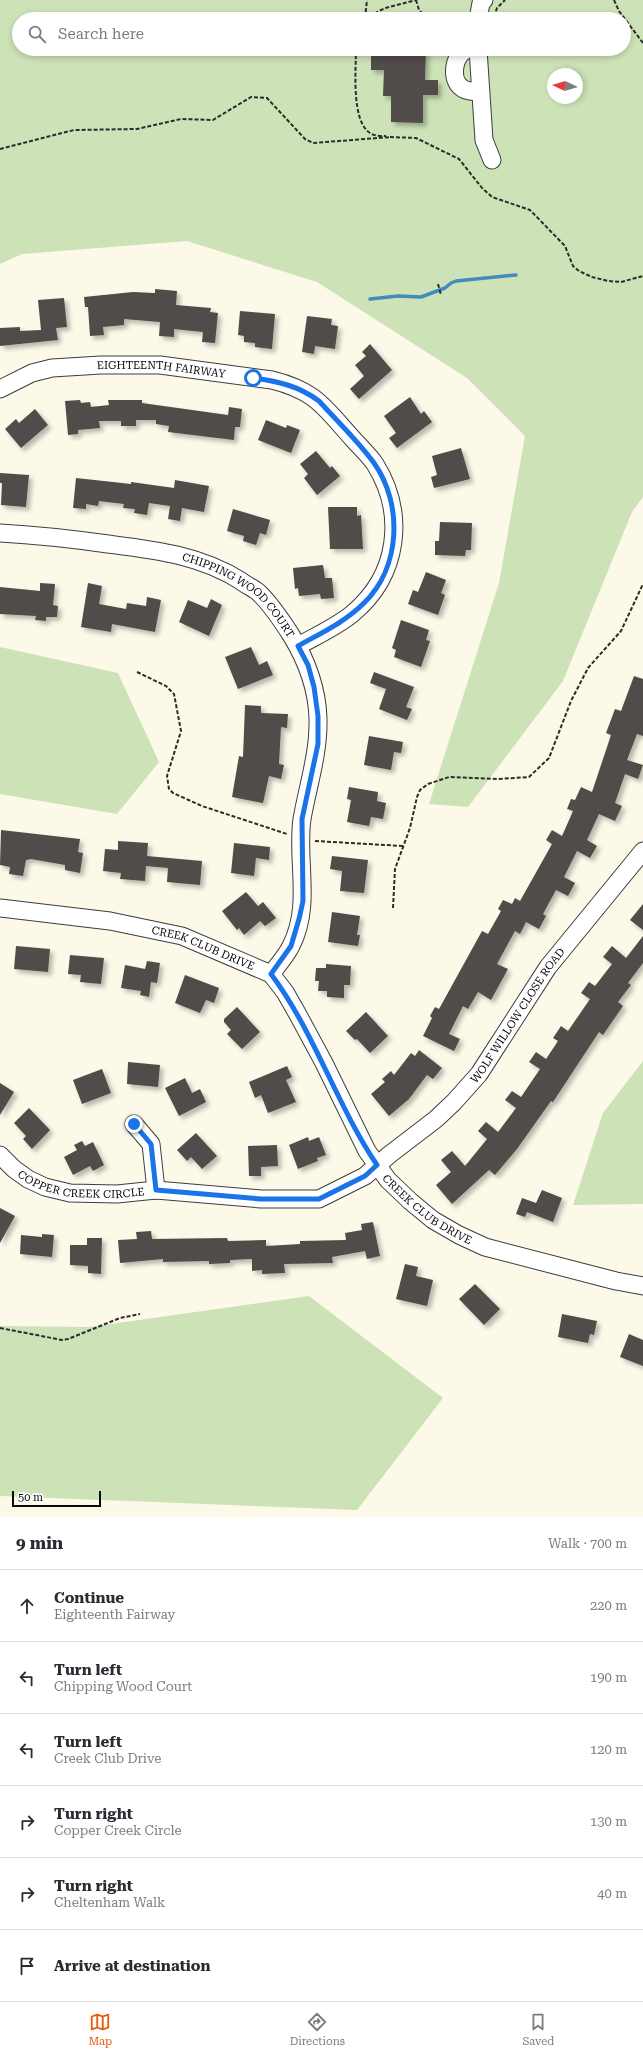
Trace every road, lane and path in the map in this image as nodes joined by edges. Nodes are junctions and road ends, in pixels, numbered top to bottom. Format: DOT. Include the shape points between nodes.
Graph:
graph roads {
  1 [pos="368,0"];
  2 [pos="416,0"];
  3 [pos="484,0"];
  4 [pos="505,0"];
  5 [pos="614,0"];
  6 [pos="365,12"];
  7 [pos="377,12"];
  8 [pos="421,12"];
  9 [pos="479,12"];
  10 [pos="496,12"];
  11 [pos="620,12"];
  12 [pos="631,27"];
  13 [pos="643,42"];
  14 [pos="356,56"];
  15 [pos="458,56"];
  16 [pos="478,56"];
  17 [pos="480,92"];
  18 [pos="391,137"];
  19 [pos="0,149"];
  20 [pos="492,160"];
  21 [pos="643,276"];
  22 [pos="438,284"];
  23 [pos="441,295"];
  24 [pos="0,389"];
  25 [pos="0,533"];
  26 [pos="643,584"];
  27 [pos="298,646"];
  28 [pos="137,672"];
  29 [pos="292,836"];
  30 [pos="313,841"];
  31 [pos="403,846"];
  32 [pos="643,851"];
  33 [pos="0,908"];
  34 [pos="393,908"];
  35 [pos="271,974"];
  36 [pos="134,1124"];
  37 [pos="0,1154"];
  38 [pos="377,1165"];
  39 [pos="156,1190"];
  40 [pos="643,1286"];
  41 [pos="140,1314"];
  42 [pos="0,1328"];
  1 -- 6 [label="path"];
  2 -- 7 [label="path"];
  2 -- 8 [label="path"];
  3 -- 9 [label="street"];
  4 -- 10 [label="path"];
  5 -- 11 [label="path"];
  12 -- 13 [label="path"];
  14 -- 18 [label="path" via="357,108 360,119 370,133"];
  15 -- 17 [label="street" via="455,79 460,88"];
  16 -- 17 [label="street"];
  17 -- 20 [label="street" via="484,140"];
  18 -- 19 [label="path" via="313,143 305,139 267,98 259,96 238,103 213,120 181,119 137,129 74,130"];
  18 -- 21 [label="path" via="416,138 459,159 492,197 530,210 565,246 579,271 608,281 621,282"];
  22 -- 23 [label="path"];
  24 -- 27 [label="street, EIGHTEENTH FAIRWAY" via="32,373 52,368 101,365 160,366 272,380 310,394 319,401 374,462 389,493 395,528 388,565 366,602 336,625"];
  25 -- 27 [label="street, CHIPPING WOOD COURT" via="47,536 168,552 196,559 228,573 258,592"];
  26 -- 31 [label="path" via="621,631 588,668 571,701 549,758 530,777 449,776 428,784 420,790 417,797"];
  27 -- 35 [label="street, CHIPPING WOOD COURT" via="308,665 314,687 318,744 302,819 301,913 291,946"];
  28 -- 29 [label="path" via="166,686 174,694 181,731 167,776 169,789 202,806"];
  30 -- 31 [label="path"];
  31 -- 34 [label="path" via="395,869"];
  32 -- 38 [label="street, WOLF WILLOW CLOSE ROAD" via="548,967 467,1089 436,1119"];
  33 -- 35 [label="street, CREEK CLUB DRIVE" via="110,921 182,936"];
  35 -- 38 [label="street, CREEK CLUB DRIVE" via="297,1013 367,1151"];
  36 -- 39 [label="street" via="151,1144"];
  37 -- 39 [label="street, COPPER CREEK CIRCLE" via="28,1179 70,1193 117,1194"];
  38 -- 39 [label="street, COPPER CREEK CIRCLE" via="365,1176 319,1199 261,1199"];
  38 -- 40 [label="street, CREEK CLUB DRIVE" via="410,1201 433,1220 459,1235 512,1255"];
  41 -- 42 [label="path" via="120,1318 62,1340"];
}
